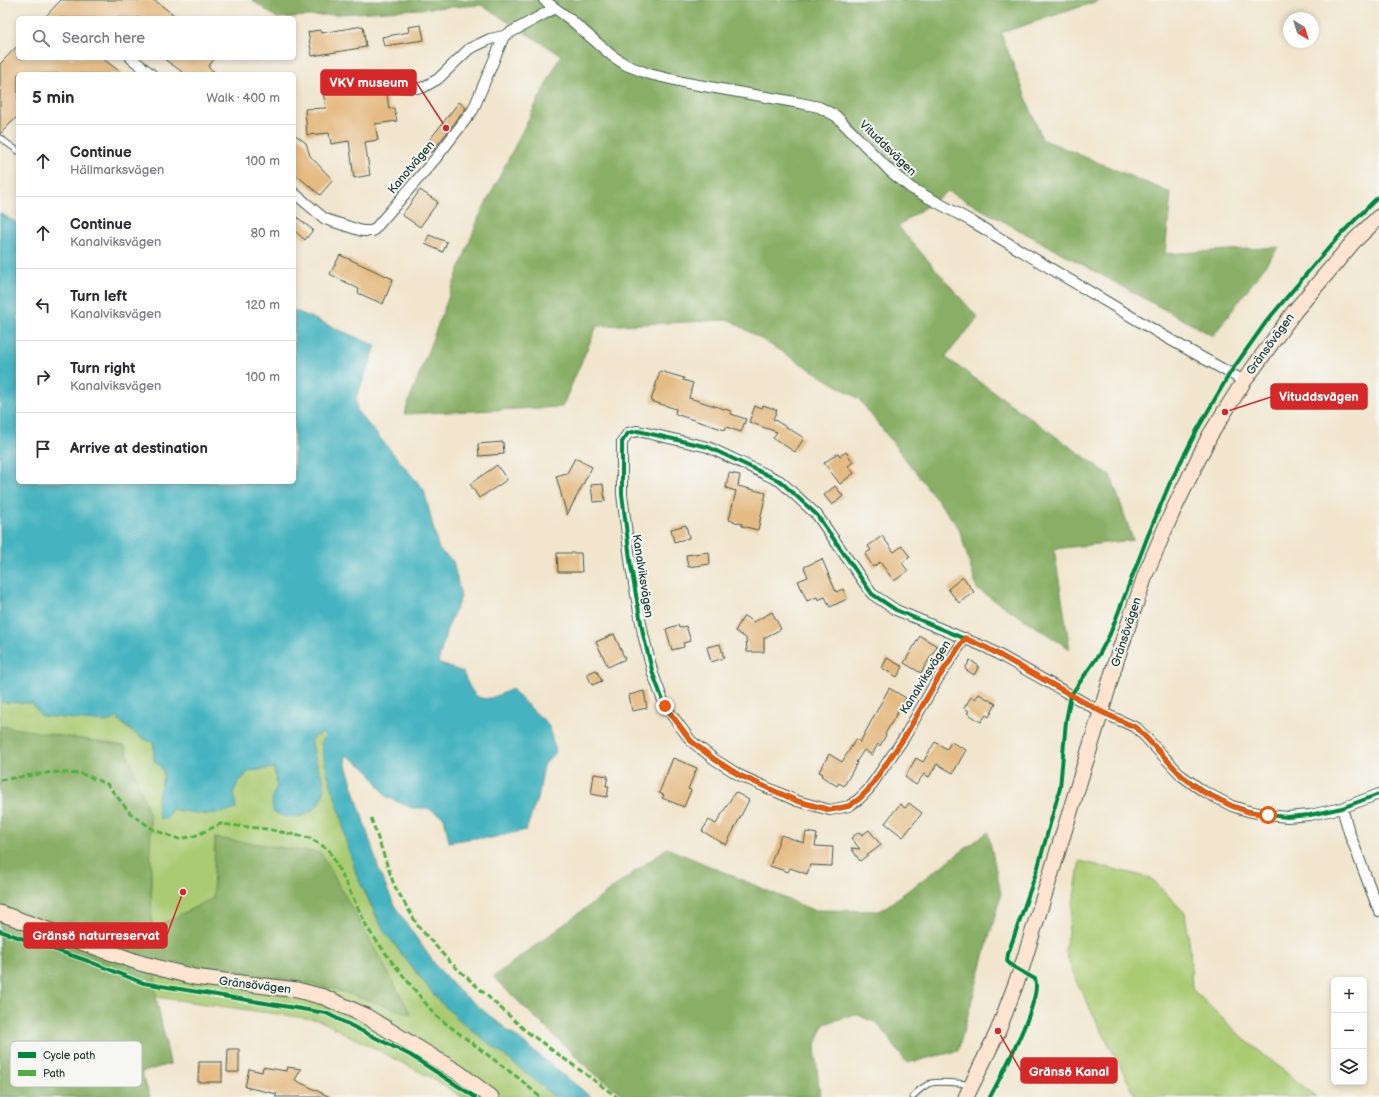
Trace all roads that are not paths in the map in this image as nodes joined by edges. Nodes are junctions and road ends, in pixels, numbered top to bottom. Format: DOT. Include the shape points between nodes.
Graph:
graph roads {
  1 [pos="544,0"];
  2 [pos="555,8"];
  3 [pos="504,36"];
  4 [pos="134,60"];
  5 [pos="148,72"];
  6 [pos="394,87"];
  7 [pos="0,138"];
  8 [pos="16,150"];
  9 [pos="296,195"];
  10 [pos="1379,217"];
  11 [pos="1244,381"];
  12 [pos="965,638"];
  13 [pos="1102,712"];
  14 [pos="1379,794"];
  15 [pos="1342,808"];
  16 [pos="1379,911"];
  17 [pos="0,912"];
  18 [pos="969,1091"];
  19 [pos="491,1097"];
  20 [pos="913,1097"];
  1 -- 2 [label="street, Vituddsvägen"];
  2 -- 3 [label="street"];
  2 -- 11 [label="street, Vituddsvägen" via="611,55 626,65 649,74 819,107 836,116 890,171 911,188"];
  3 -- 6 [label="street" via="490,39 469,49 438,79 422,88"];
  3 -- 9 [label="street, Kanotvägen" via="473,110 436,158 373,231 362,231 326,219"];
  4 -- 5 [label="street"];
  7 -- 8 [label="lane"];
  10 -- 11 [label="street, Gränsövägen" via="1354,241 1298,306"];
  11 -- 13 [label="street, Gränsövägen" via="1210,435 1146,573 1116,661"];
  12 -- 12 [label="street, Kanalviksvägen" via="896,610 872,594 817,516 780,481 708,447 671,437 638,431 628,433 622,442 622,494 630,567 653,674 665,706 691,741 739,775 797,801 830,810 849,806 868,790 904,738 937,680"];
  12 -- 13 [label="street, Kanalviksvägen"];
  13 -- 15 [label="street, Kanalviksvägen" via="1137,728 1182,776 1203,792 1232,806 1248,812 1287,817"];
  13 -- 18 [label="street, Gränsövägen" via="1021,970 998,1031"];
  14 -- 15 [label="street, Kanalviksvägen"];
  15 -- 16 [label="street"];
  17 -- 19 [label="street, Gränsövägen" via="140,963 194,977 297,990 324,997 364,1015 459,1073"];
  18 -- 20 [label="lane" via="961,1082 931,1083"];
}
